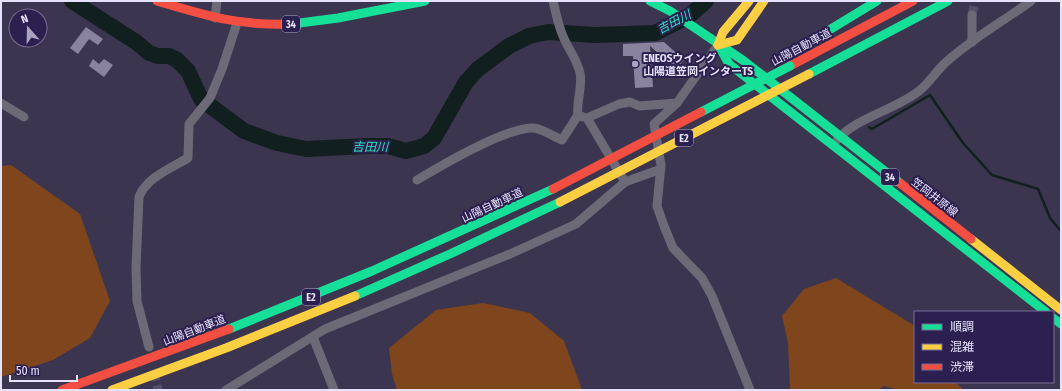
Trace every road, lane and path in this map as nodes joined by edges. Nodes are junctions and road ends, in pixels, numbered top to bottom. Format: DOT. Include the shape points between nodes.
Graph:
graph roads {
  1 [pos="157,1"];
  2 [pos="217,1"];
  3 [pos="425,1"];
  4 [pos="553,1"];
  5 [pos="650,1"];
  6 [pos="749,1"];
  7 [pos="764,1"];
  8 [pos="877,1"];
  9 [pos="913,1"];
  10 [pos="948,1"];
  11 [pos="1031,1"];
  12 [pos="972,15"];
  13 [pos="215,18"];
  14 [pos="237,23"];
  15 [pos="972,42"];
  16 [pos="718,45"];
  17 [pos="1,103"];
  18 [pos="677,103"];
  19 [pos="24,116"];
  20 [pos="582,117"];
  21 [pos="839,137"];
  22 [pos="642,143"];
  23 [pos="832,145"];
  24 [pos="661,169"];
  25 [pos="417,180"];
  26 [pos="625,182"];
  27 [pos="1061,310"];
  28 [pos="1045,311"];
  29 [pos="313,336"];
  30 [pos="148,347"];
  31 [pos="62,390"];
  32 [pos="112,390"];
  33 [pos="226,390"];
  34 [pos="334,390"];
  35 [pos="750,390"];
  1 -- 13 [label="main road, 34"];
  2 -- 13 [label="street"];
  3 -- 14 [label="main road, 34" via="283,25"];
  4 -- 20 [label="street" via="563,37 580,72 578,101"];
  5 -- 16 [label="main road, 笠岡井原線 / 34" via="670,11"];
  6 -- 16 [label="main road" via="723,32"];
  7 -- 16 [label="main road" via="736,40"];
  8 -- 22 [label="main road, bridge"];
  9 -- 22 [label="main road, 山陽自動車道 / E2, bridge"];
  10 -- 32 [label="main road, E2, bridge" via="560,202 477,242 335,306"];
  11 -- 15 [label="street"];
  12 -- 15 [label="street"];
  13 -- 14 [label="main road, 34"];
  14 -- 30 [label="street" via="210,98 189,124 188,158 152,180 142,189 139,197 137,301"];
  15 -- 21 [label="street" via="944,65 919,91"];
  16 -- 18 [label="street"];
  16 -- 21 [label="main road, 笠岡井原線 / 34" via="744,61"];
  16 -- 23 [label="main road, 笠岡井原線 / 34" via="729,64"];
  17 -- 19 [label="street"];
  18 -- 20 [label="street" via="639,106 630,102"];
  18 -- 24 [label="street" via="654,124"];
  20 -- 25 [label="street" via="562,140 534,128 508,134 451,159"];
  20 -- 26 [label="street"];
  21 -- 23 [label="street"];
  21 -- 27 [label="main road, 笠岡井原線 / 34"];
  22 -- 31 [label="main road, 山陽自動車道 / E2, bridge" via="487,221 335,288 167,354"];
  23 -- 28 [label="main road, 笠岡井原線 / 34"];
  24 -- 26 [label="street"];
  24 -- 35 [label="street" via="658,206 664,226 673,248 702,278 712,296"];
  26 -- 29 [label="street" via="576,224"];
  29 -- 33 [label="street"];
  29 -- 34 [label="street"];
}
